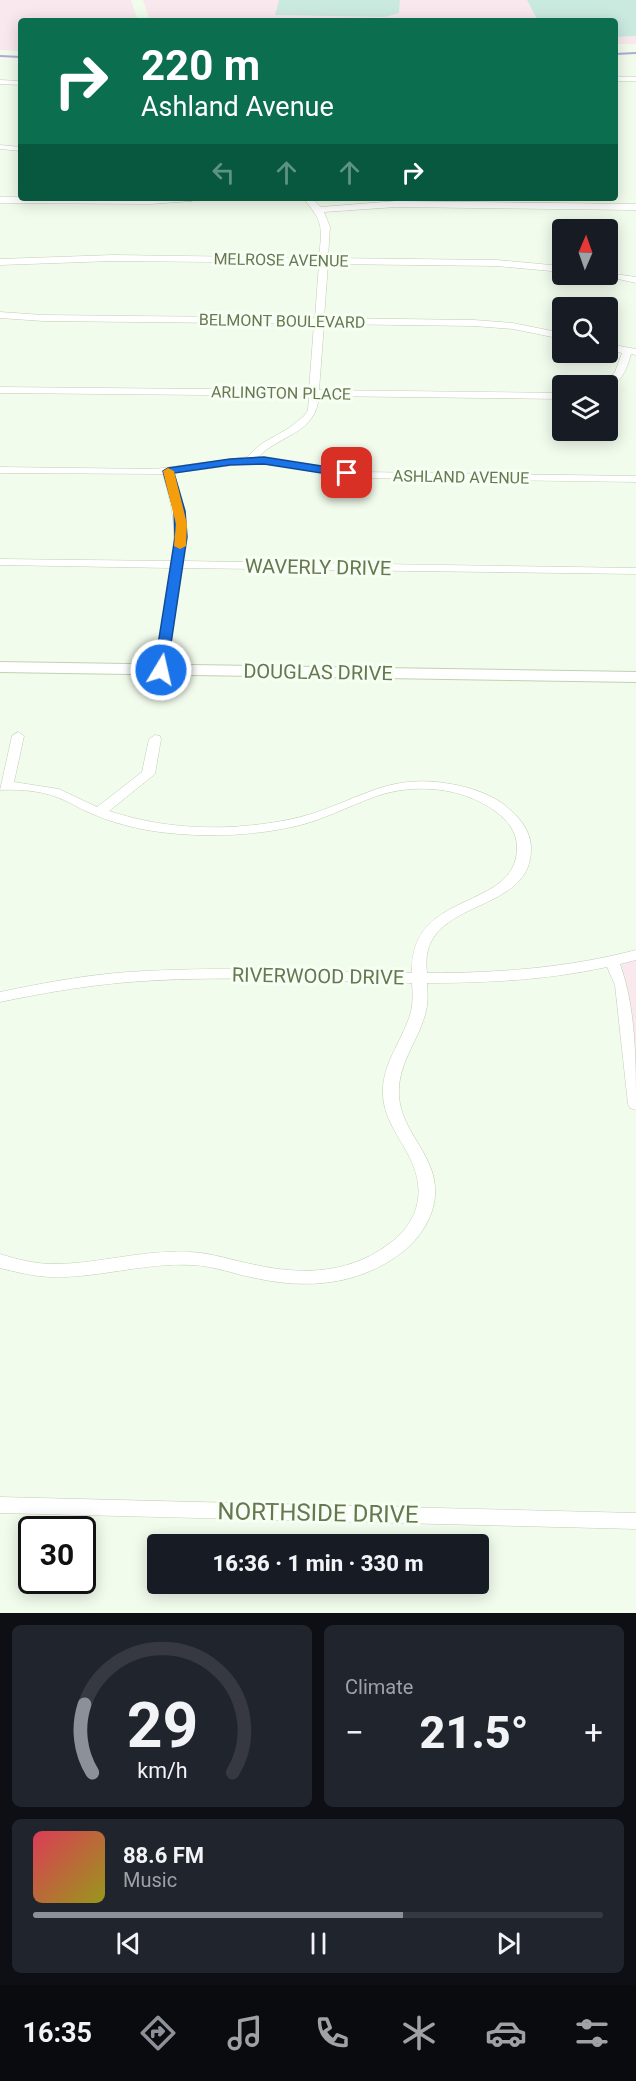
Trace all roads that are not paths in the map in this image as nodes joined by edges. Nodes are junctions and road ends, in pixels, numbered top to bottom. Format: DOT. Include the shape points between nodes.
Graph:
graph roads {
  1 [pos="618,79"];
  2 [pos="636,79"];
  3 [pos="0,82"];
  4 [pos="18,83"];
  5 [pos="0,147"];
  6 [pos="18,149"];
  7 [pos="0,200"];
  8 [pos="18,200"];
  9 [pos="310,201"];
  10 [pos="541,202"];
  11 [pos="636,207"];
  12 [pos="319,210"];
  13 [pos="324,260"];
  14 [pos="0,262"];
  15 [pos="552,268"];
  16 [pos="618,277"];
  17 [pos="636,280"];
  18 [pos="0,315"];
  19 [pos="319,322"];
  20 [pos="552,334"];
  21 [pos="632,352"];
  22 [pos="618,375"];
  23 [pos="0,390"];
  24 [pos="314,393"];
  25 [pos="552,396"];
  26 [pos="250,460"];
  27 [pos="0,470"];
  28 [pos="168,471"];
  29 [pos="636,479"];
  30 [pos="0,562"];
  31 [pos="178,565"];
  32 [pos="636,572"];
  33 [pos="0,667"];
  34 [pos="161,670"];
  35 [pos="636,677"];
  36 [pos="18,736"];
  37 [pos="155,739"];
  38 [pos="3,786"];
  39 [pos="99,812"];
  40 [pos="636,955"];
  41 [pos="612,962"];
  42 [pos="419,978"];
  43 [pos="0,997"];
  44 [pos="636,1104"];
  45 [pos="0,1261"];
  46 [pos="0,1505"];
  47 [pos="636,1521"];
  1 -- 2 [label="street"];
  3 -- 4 [label="street"];
  5 -- 6 [label="street"];
  7 -- 8 [label="street"];
  9 -- 12 [label="street"];
  10 -- 11 [label="street"];
  10 -- 12 [label="street" via="387,204"];
  12 -- 13 [label="street" via="326,227"];
  13 -- 14 [label="street, MELROSE AVENUE" via="99,258"];
  13 -- 15 [label="street, MELROSE AVENUE" via="489,262"];
  13 -- 19 [label="street"];
  16 -- 17 [label="street"];
  18 -- 19 [label="street, BELMONT BOULEVARD"];
  19 -- 20 [label="street, BELMONT BOULEVARD" via="490,324"];
  19 -- 24 [label="street"];
  21 -- 22 [label="street"];
  23 -- 24 [label="street, ARLINGTON PLACE"];
  24 -- 25 [label="street, ARLINGTON PLACE"];
  24 -- 26 [label="street" via="309,417 257,451"];
  26 -- 28 [label="street, ASHLAND AVENUE"];
  26 -- 29 [label="street, ASHLAND AVENUE" via="362,475"];
  27 -- 28 [label="street, ASHLAND AVENUE"];
  28 -- 31 [label="street" via="181,524"];
  30 -- 31 [label="street, WAVERLY DRIVE"];
  31 -- 32 [label="street, WAVERLY DRIVE"];
  31 -- 34 [label="street"];
  33 -- 34 [label="street, DOUGLAS DRIVE"];
  34 -- 35 [label="street, DOUGLAS DRIVE"];
  36 -- 38 [label="street"];
  37 -- 39 [label="street" via="148,774"];
  38 -- 39 [label="street" via="56,792"];
  39 -- 42 [label="street" via="147,826 211,831 304,820 373,793 407,786 438,786 490,801 518,825 524,855 521,867 507,884 433,927 421,949"];
  40 -- 41 [label="street, RIVERWOOD DRIVE"];
  41 -- 42 [label="street, RIVERWOOD DRIVE" via="518,976"];
  41 -- 44 [label="street" via="622,985"];
  42 -- 43 [label="street, RIVERWOOD DRIVE" via="145,975 58,984"];
  42 -- 45 [label="street" via="418,1015 395,1065 390,1093 394,1114 424,1170 426,1198 414,1231 380,1262 314,1279 178,1257 66,1271 23,1268"];
  46 -- 47 [label="street, NORTHSIDE DRIVE"];
}
